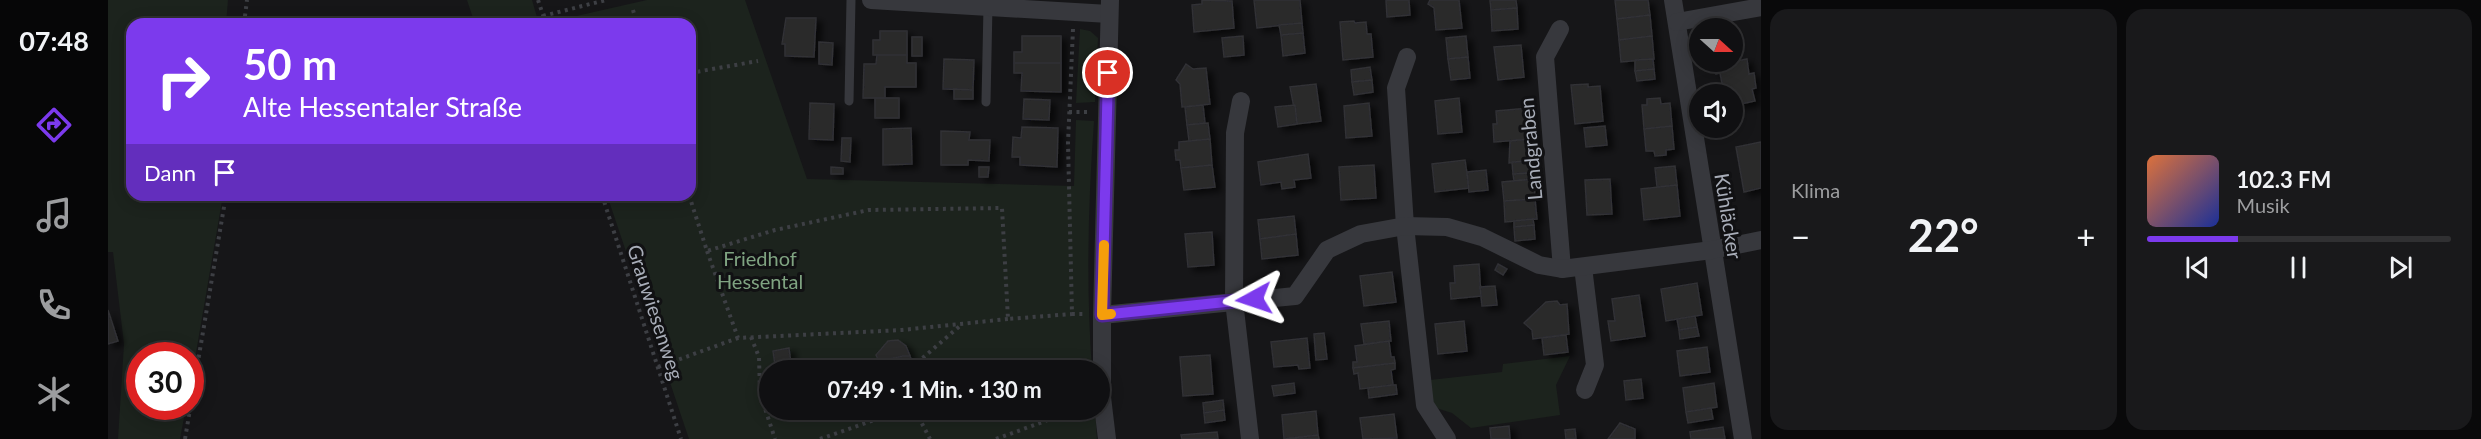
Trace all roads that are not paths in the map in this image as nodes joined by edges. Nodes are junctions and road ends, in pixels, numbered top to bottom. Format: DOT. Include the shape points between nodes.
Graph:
graph roads {
  1 [pos="851,0"];
  2 [pos="872,0"];
  3 [pos="1672,0"];
  4 [pos="988,3"];
  5 [pos="1109,7"];
  6 [pos="1761,7"];
  7 [pos="1677,22"];
  8 [pos="1560,29"];
  9 [pos="1407,57"];
  10 [pos="1241,100"];
  11 [pos="849,101"];
  12 [pos="986,102"];
  13 [pos="1405,226"];
  14 [pos="1761,240"];
  15 [pos="1712,250"];
  16 [pos="1583,267"];
  17 [pos="1563,268"];
  18 [pos="1234,301"];
  19 [pos="1102,315"];
  20 [pos="1585,390"];
  21 [pos="1107,439"];
  22 [pos="1250,439"];
  23 [pos="1447,439"];
  24 [pos="1743,439"];
  1 -- 11 [label="lane"];
  2 -- 4 [label="street"];
  3 -- 7 [label="street, Kühläcker"];
  4 -- 5 [label="street" via="1074,12"];
  4 -- 12 [label="lane"];
  5 -- 19 [label="street"];
  6 -- 7 [label="street"];
  7 -- 15 [label="street, Kühläcker"];
  8 -- 17 [label="street, Landgraben" via="1545,57"];
  9 -- 13 [label="street" via="1396,88"];
  10 -- 18 [label="street" via="1235,133"];
  13 -- 17 [label="street" via="1447,227 1482,237 1539,265"];
  13 -- 18 [label="street" via="1361,234 1327,250 1295,296"];
  13 -- 23 [label="street" via="1425,405"];
  14 -- 15 [label="street"];
  15 -- 16 [label="street"];
  15 -- 24 [label="street, Kühläcker"];
  16 -- 17 [label="street"];
  16 -- 20 [label="street" via="1595,365"];
  18 -- 19 [label="street"];
  18 -- 22 [label="street"];
  19 -- 21 [label="street" via="1102,397"];
}
